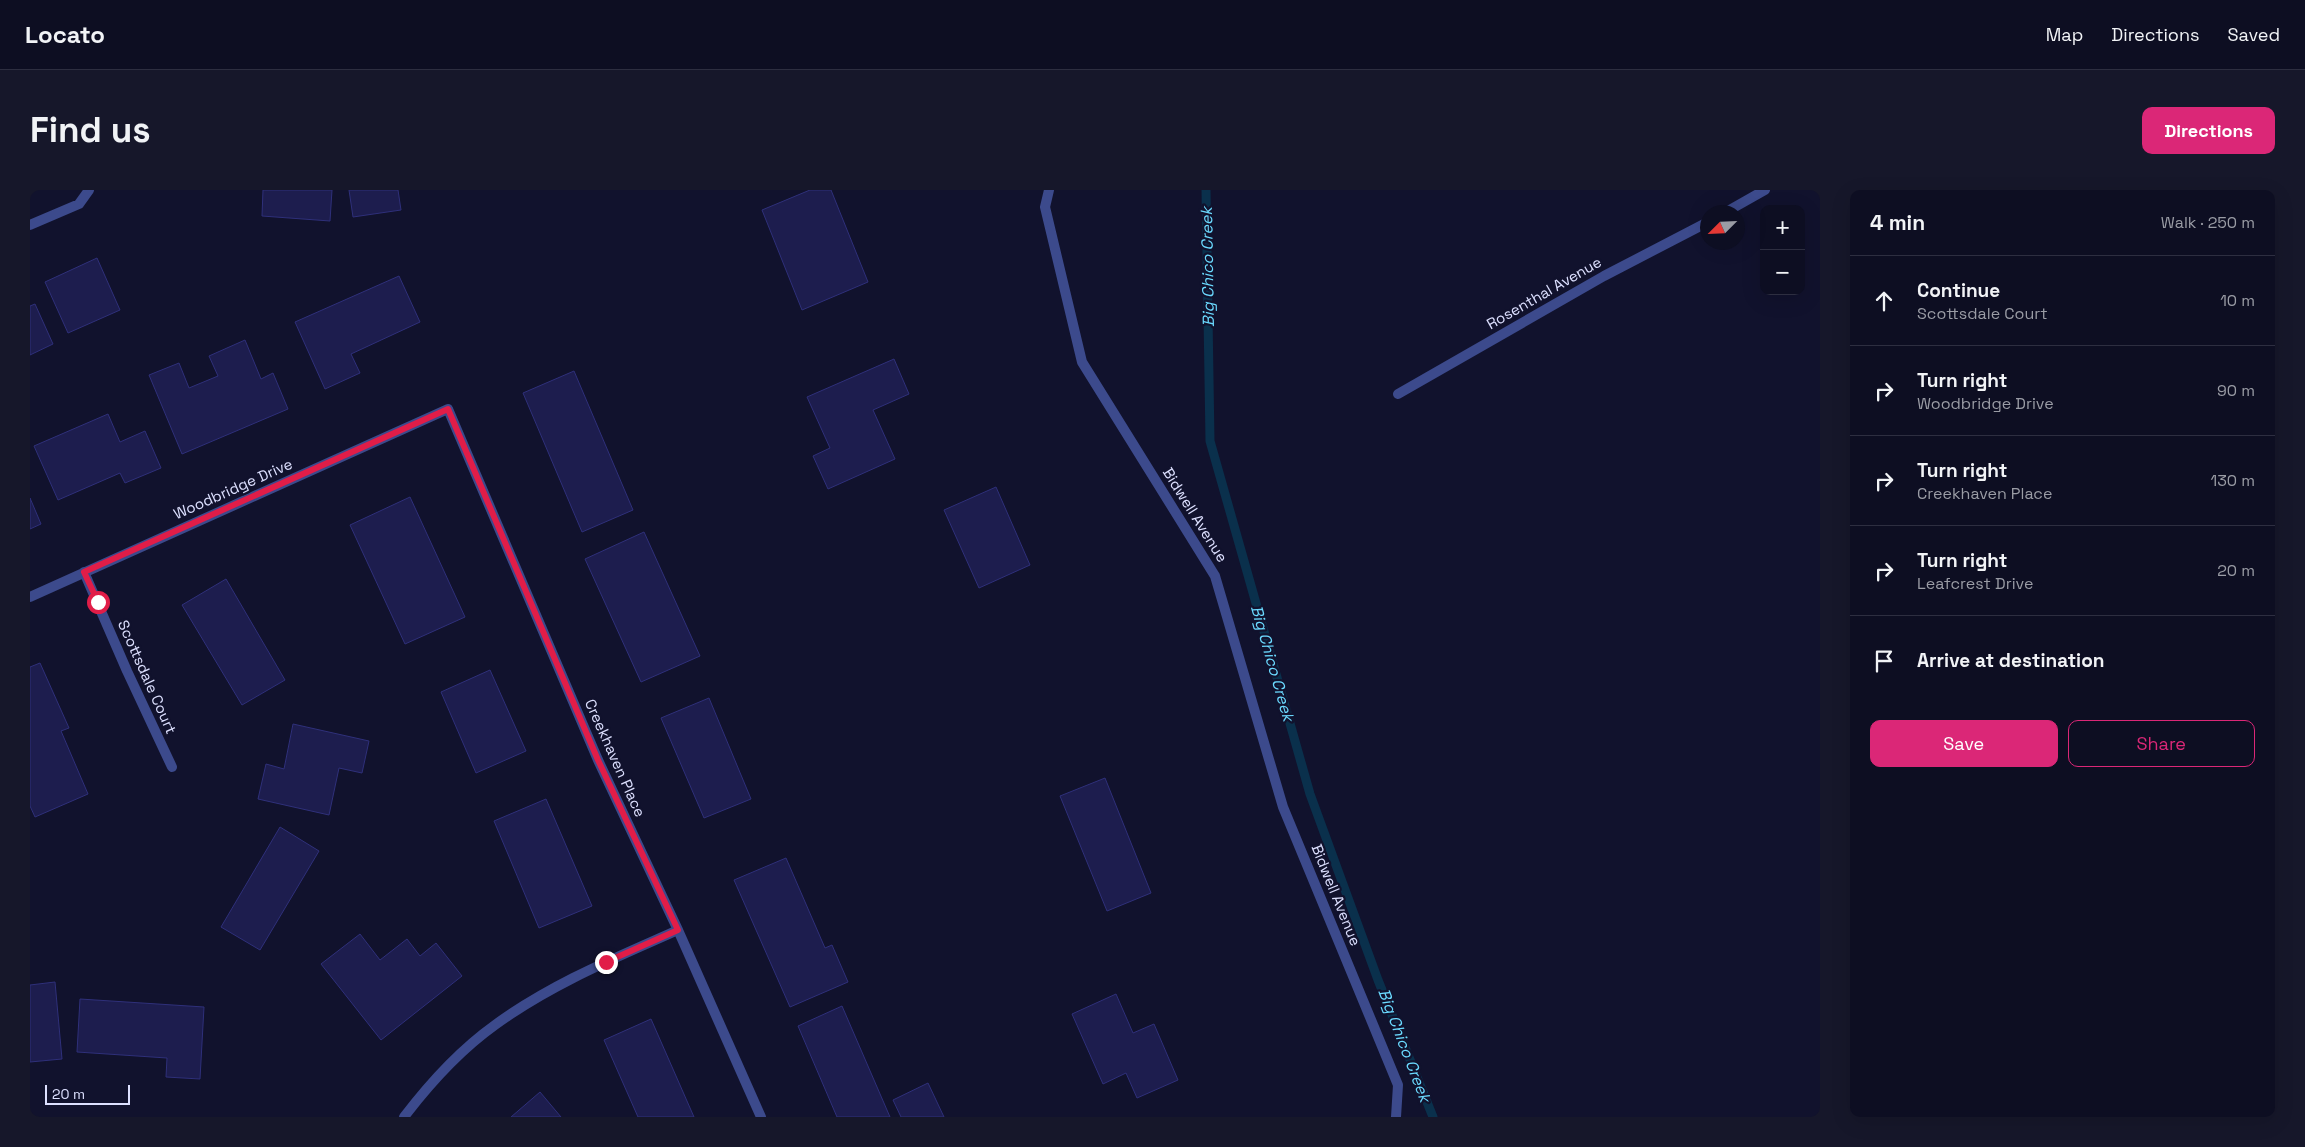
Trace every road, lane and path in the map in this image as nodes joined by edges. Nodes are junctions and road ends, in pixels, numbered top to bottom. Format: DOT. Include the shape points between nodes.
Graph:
graph roads {
  1 [pos="90,190"];
  2 [pos="1050,190"];
  3 [pos="1765,190"];
  4 [pos="1738,205"];
  5 [pos="30,225"];
  6 [pos="1700,226"];
  7 [pos="1398,394"];
  8 [pos="448,409"];
  9 [pos="84,572"];
  10 [pos="30,597"];
  11 [pos="172,767"];
  12 [pos="678,930"];
  13 [pos="404,1117"];
  14 [pos="761,1117"];
  15 [pos="1396,1117"];
  1 -- 5 [label="street" via="79,204"];
  2 -- 15 [label="street, Bidwell Avenue" via="1045,207 1082,362 1215,576 1283,807 1398,1085"];
  3 -- 4 [label="street"];
  6 -- 7 [label="street, Rosenthal Avenue" via="1604,276"];
  8 -- 9 [label="street, Woodbridge Drive"];
  8 -- 12 [label="street, Creekhaven Place" via="598,760"];
  9 -- 10 [label="street, Woodbridge Drive"];
  9 -- 11 [label="street, Scottsdale Court"];
  12 -- 13 [label="street" via="546,991 494,1025 452,1061"];
  12 -- 14 [label="street, Creekhaven Place"];
}
